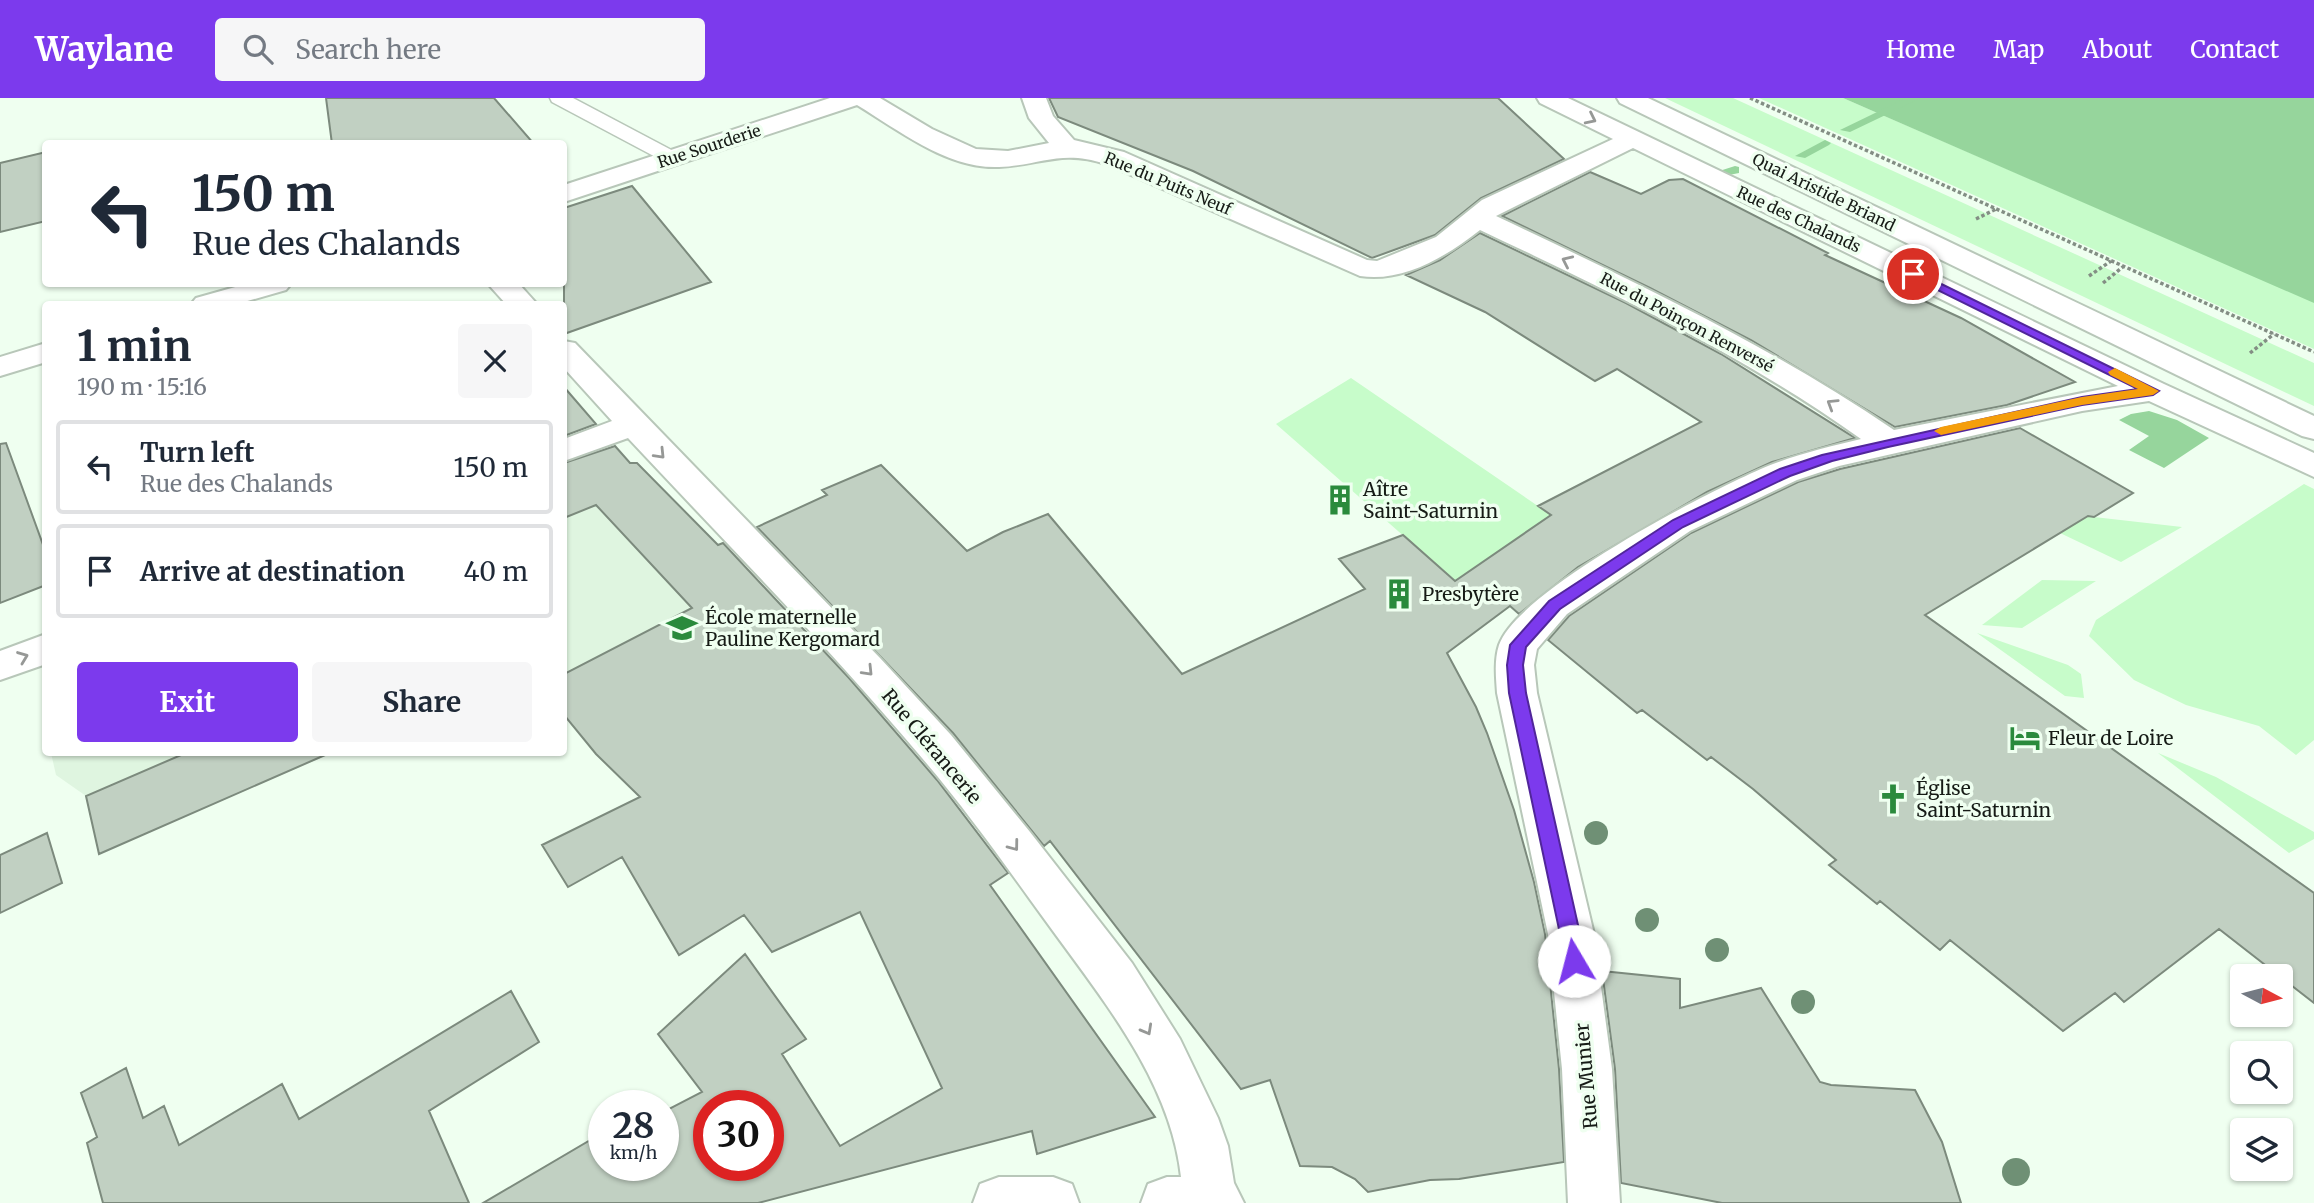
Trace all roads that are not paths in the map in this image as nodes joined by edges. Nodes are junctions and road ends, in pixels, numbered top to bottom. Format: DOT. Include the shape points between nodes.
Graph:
graph roads {
  1 [pos="559,98"];
  2 [pos="854,98"];
  3 [pos="863,98"];
  4 [pos="1034,98"];
  5 [pos="1549,98"];
  6 [pos="1629,98"];
  7 [pos="1632,139"];
  8 [pos="1067,148"];
  9 [pos="672,158"];
  10 [pos="567,193"];
  11 [pos="1477,218"];
  12 [pos="266,287"];
  13 [pos="506,287"];
  14 [pos="216,301"];
  15 [pos="519,301"];
  16 [pos="42,353"];
  17 [pos="567,353"];
  18 [pos="0,367"];
  19 [pos="2153,391"];
  20 [pos="632,425"];
  21 [pos="2314,429"];
  22 [pos="1888,442"];
  23 [pos="567,450"];
  24 [pos="2311,470"];
  25 [pos="42,650"];
  26 [pos="0,666"];
  27 [pos="999,1203"];
  28 [pos="1053,1203"];
  29 [pos="1198,1203"];
  30 [pos="1594,1203"];
  1 -- 9 [label="lane"];
  2 -- 9 [label="street, Rue Sourderie"];
  3 -- 8 [label="street, Rue du Puits Neuf" via="971,156 1009,159"];
  4 -- 8 [label="street" via="1041,118"];
  5 -- 7 [label="street, Rue des Chalands, one-way"];
  6 -- 21 [label="street, Quai Aristide Briand"];
  7 -- 11 [label="street" via="1492,206"];
  7 -- 19 [label="street, Rue des Chalands"];
  8 -- 11 [label="street, Rue du Puits Neuf" via="1115,158 1360,267 1377,270 1446,243"];
  9 -- 10 [label="street, Rue Sourderie"];
  22 -- 11 [label="street, Rue du Poinçon Renversé, one-way" via="1757,357"];
  12 -- 14 [label="street"];
  13 -- 15 [label="street"];
  16 -- 18 [label="street"];
  17 -- 20 [label="street, Rue Clérancerie"];
  19 -- 22 [label="street, Rue Munier" via="2082,401"];
  19 -- 24 [label="street, Rue des Chalands"];
  20 -- 23 [label="street"];
  20 -- 29 [label="street, Rue Clérancerie, one-way" via="910,715 1115,978 1184,1097 1201,1139"];
  22 -- 30 [label="street, Rue Munier" via="1785,472 1678,523 1554,605 1518,645 1517,693 1571,934 1587,1069"];
  26 -- 25 [label="street, one-way"];
  27 -- 28 [label="street"];
}
